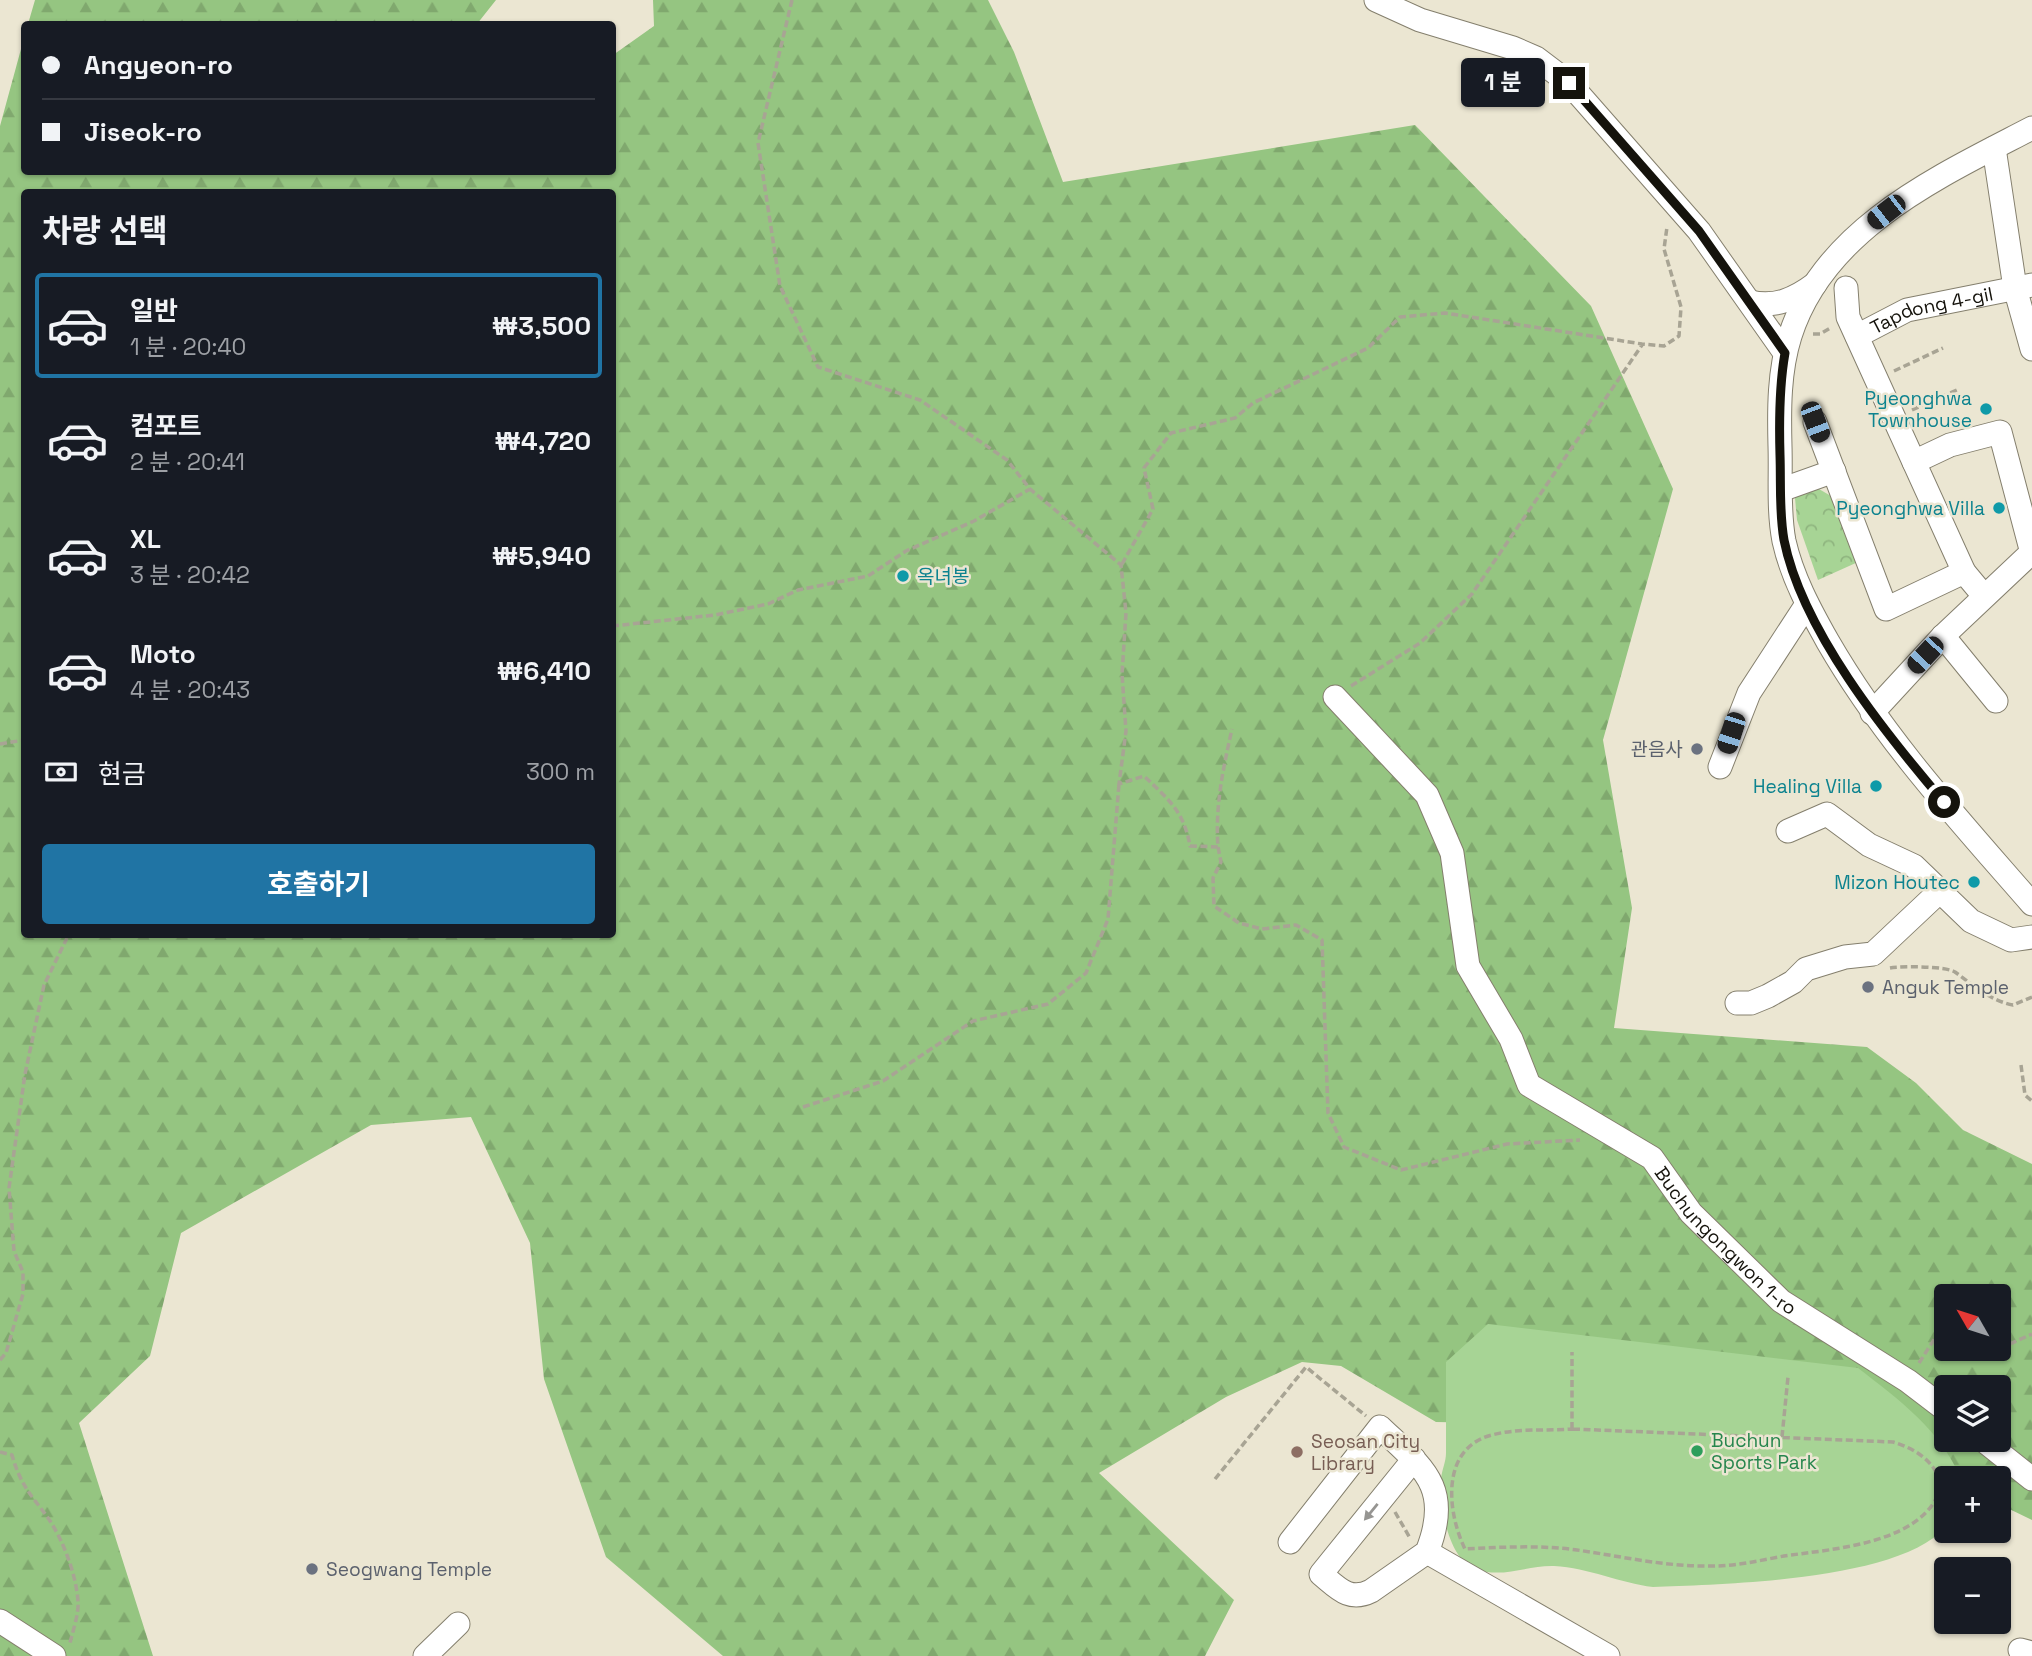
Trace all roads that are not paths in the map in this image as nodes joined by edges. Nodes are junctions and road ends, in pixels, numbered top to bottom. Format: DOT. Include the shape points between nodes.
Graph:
graph roads {
  1 [pos="1376,0"];
  2 [pos="2032,128"];
  3 [pos="1994,148"];
  4 [pos="1821,278"];
  5 [pos="2024,287"];
  6 [pos="1846,288"];
  7 [pos="1750,302"];
  8 [pos="1853,327"];
  9 [pos="1788,343"];
  10 [pos="2032,349"];
  11 [pos="1815,422"];
  12 [pos="1914,462"];
  13 [pos="1834,471"];
  14 [pos="1781,490"];
  15 [pos="2032,553"];
  16 [pos="1964,572"];
  17 [pos="1984,596"];
  18 [pos="1807,604"];
  19 [pos="1943,636"];
  20 [pos="1335,697"];
  21 [pos="1996,701"];
  22 [pos="1872,713"];
  23 [pos="1720,767"];
  24 [pos="1788,831"];
  25 [pos="1940,891"];
  26 [pos="2032,904"];
  27 [pos="2032,937"];
  28 [pos="1737,1003"];
  29 [pos="1934,1401"];
  30 [pos="1998,1452"];
  31 [pos="1414,1459"];
  32 [pos="2032,1479"];
  33 [pos="1290,1542"];
  34 [pos="1427,1552"];
  35 [pos="0,1621"];
  36 [pos="458,1624"];
  37 [pos="62,1651"];
  38 [pos="425,1656"];
  39 [pos="1608,1656"];
  1 -- 7 [label="street" via="1420,20 1513,48 1569,83 1671,197"];
  2 -- 3 [label="street"];
  3 -- 4 [label="street" via="1898,203 1854,239"];
  3 -- 5 [label="street"];
  4 -- 7 [label="street" via="1783,302"];
  4 -- 9 [label="street"];
  5 -- 8 [label="street, Tapdong 4-gil" via="1907,310"];
  5 -- 10 [label="street"];
  6 -- 8 [label="street"];
  7 -- 9 [label="street"];
  8 -- 12 [label="street, Tapdong 4-gil"];
  9 -- 14 [label="street" via="1780,405"];
  11 -- 13 [label="street"];
  12 -- 15 [label="street" via="1950,445 2000,432"];
  12 -- 16 [label="street, Tapdong 4-gil"];
  13 -- 14 [label="street"];
  13 -- 16 [label="street" via="1886,609"];
  14 -- 18 [label="street" via="1784,540"];
  15 -- 17 [label="street"];
  16 -- 17 [label="street, Tapdong 4-gil"];
  17 -- 19 [label="street"];
  18 -- 22 [label="street"];
  18 -- 23 [label="street" via="1749,693"];
  19 -- 21 [label="street"];
  19 -- 22 [label="street"];
  20 -- 29 [label="street, Buchungongwon 1-ro" via="1427,795 1452,853 1468,966 1511,1039 1529,1085 1652,1158 1691,1213 1781,1301"];
  22 -- 26 [label="street"];
  24 -- 25 [label="street" via="1827,814 1869,845 1914,866"];
  25 -- 27 [label="street" via="1981,927 2011,940"];
  25 -- 28 [label="street" via="1873,954 1806,969 1768,996"];
  30 -- 32 [label="street"];
  31 -- 33 [label="street" via="1380,1427"];
  31 -- 34 [label="street" via="1433,1483 1436,1497 1436,1526"];
  31 -- 34 [label="street, one-way" via="1321,1574 1343,1592 1362,1595"];
  34 -- 39 [label="street"];
  35 -- 37 [label="street"];
  36 -- 38 [label="street"];
}
